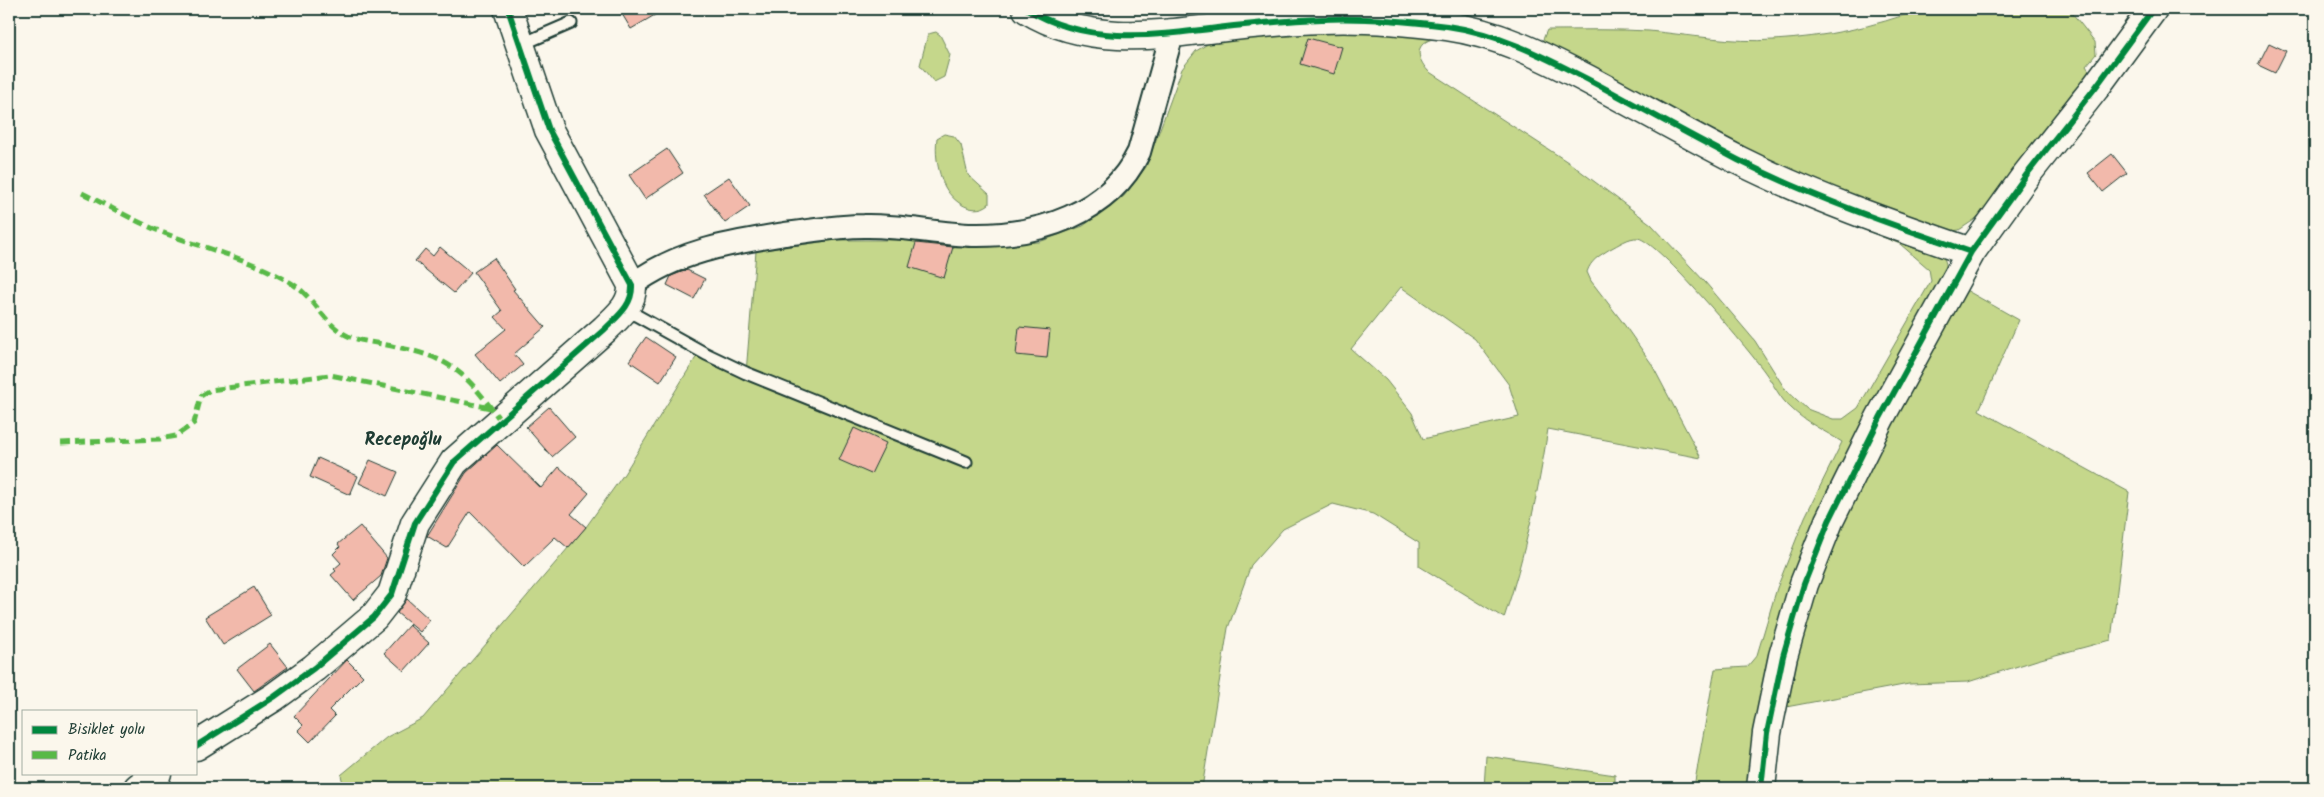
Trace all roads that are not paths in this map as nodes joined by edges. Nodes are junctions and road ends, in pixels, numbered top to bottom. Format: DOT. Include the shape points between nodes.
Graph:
graph roads {
  1 [pos="508,9"];
  2 [pos="1027,9"];
  3 [pos="2153,9"];
  4 [pos="571,23"];
  5 [pos="1172,34"];
  6 [pos="520,45"];
  7 [pos="1971,252"];
  8 [pos="629,297"];
  9 [pos="966,462"];
  10 [pos="198,745"];
  11 [pos="156,774"];
  12 [pos="138,788"];
  13 [pos="1761,788"];
  1 -- 6 [label="street"];
  2 -- 5 [label="street" via="1041,18 1088,32 1147,36"];
  3 -- 7 [label="street"];
  4 -- 6 [label="lane"];
  5 -- 7 [label="street" via="1325,19 1448,26 1481,34 1548,59 1746,164 1848,208"];
  5 -- 8 [label="street" via="1139,152 1130,170 1104,197 1069,218 1029,231 1004,234 973,235 864,226 744,240 670,261"];
  6 -- 8 [label="street" via="549,130"];
  7 -- 13 [label="street" via="1880,418 1829,521 1808,576 1784,656 1768,733"];
  8 -- 9 [label="lane" via="706,354"];
  8 -- 10 [label="street" via="454,462 415,523 392,594 374,617 282,692"];
  11 -- 12 [label="street"];
}
